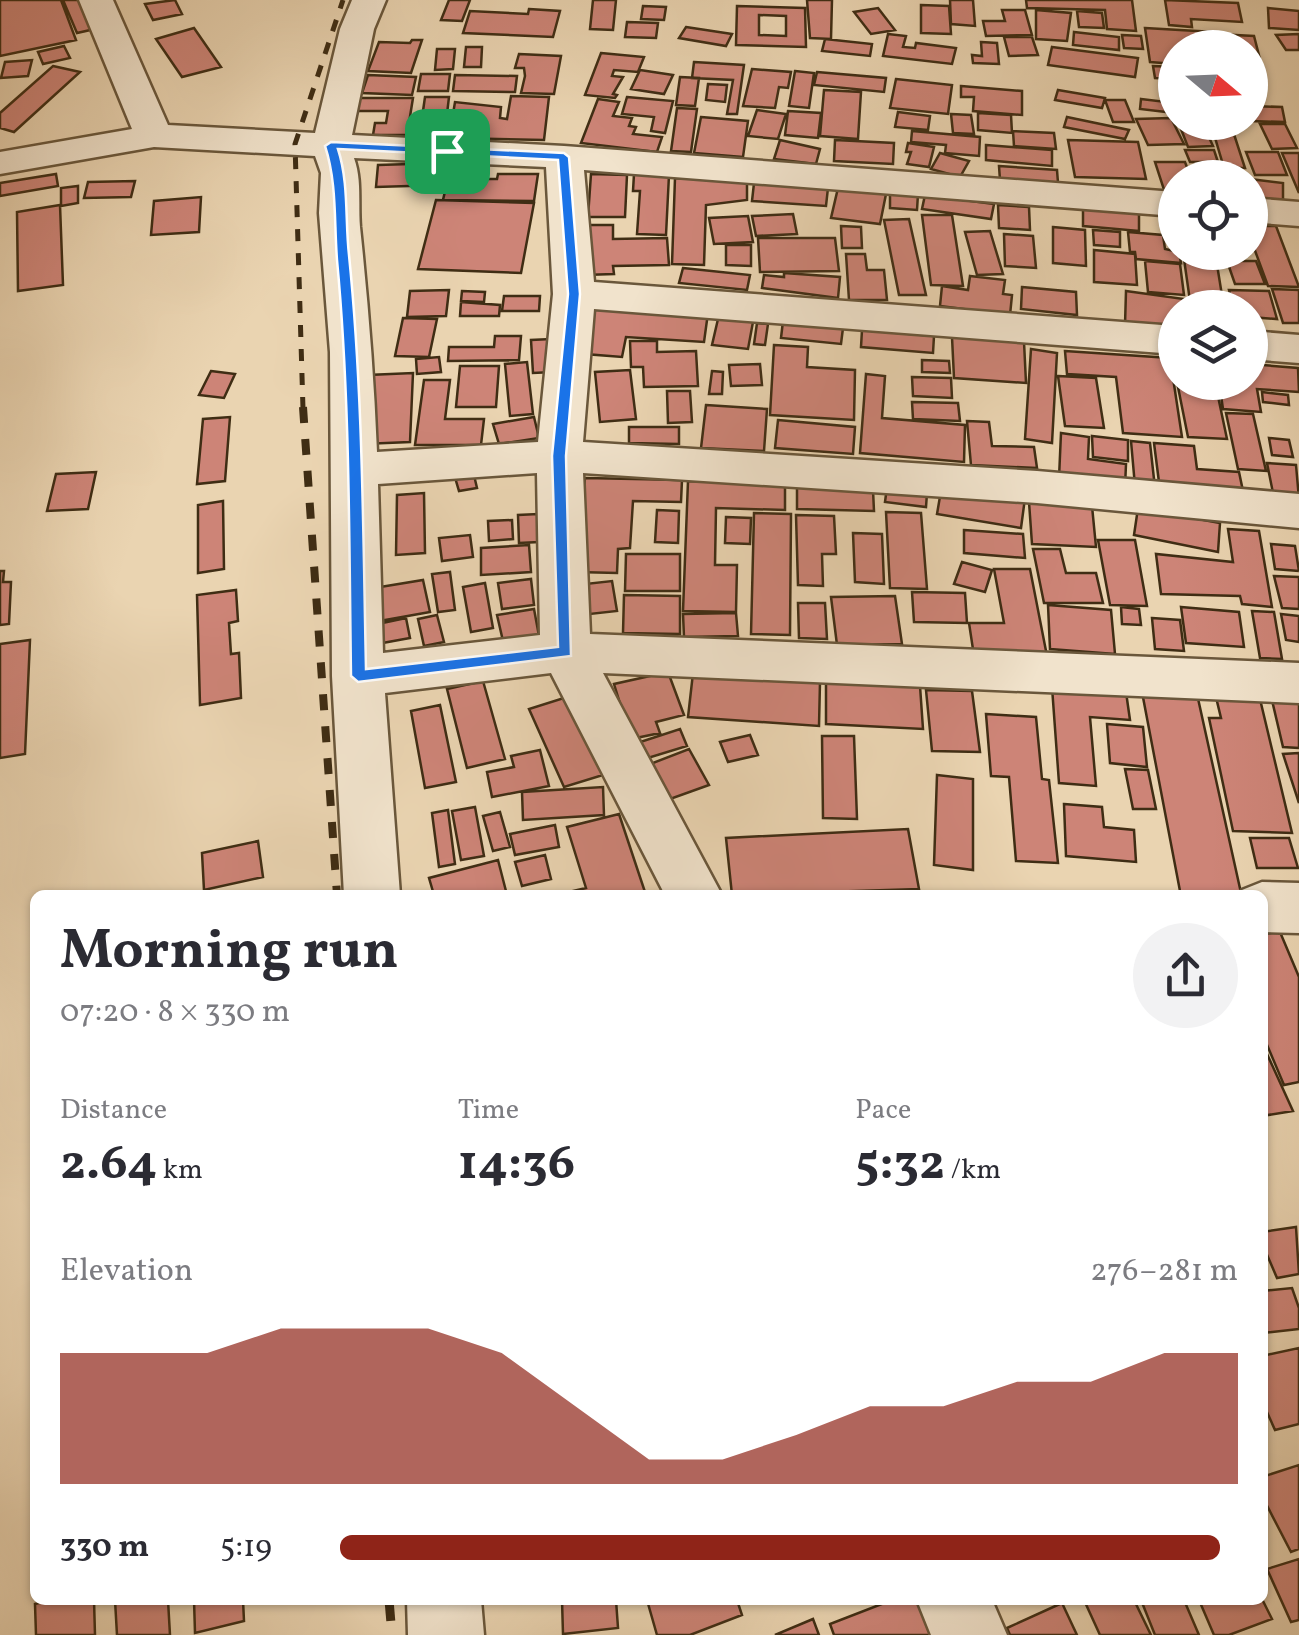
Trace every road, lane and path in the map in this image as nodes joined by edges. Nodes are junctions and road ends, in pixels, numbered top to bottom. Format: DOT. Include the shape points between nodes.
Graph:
graph roads {
  1 [pos="96,0"];
  2 [pos="370,0"];
  3 [pos="154,136"];
  4 [pos="331,146"];
  5 [pos="564,157"];
  6 [pos="0,163"];
  7 [pos="1158,203"];
  8 [pos="1268,211"];
  9 [pos="1299,214"];
  10 [pos="574,294"];
  11 [pos="1158,339"];
  12 [pos="1268,346"];
  13 [pos="1299,349"];
  14 [pos="559,456"];
  15 [pos="354,470"];
  16 [pos="1299,511"];
  17 [pos="566,652"];
  18 [pos="358,676"];
  19 [pos="1299,684"];
  20 [pos="372,890"];
  21 [pos="691,890"];
  22 [pos="1268,907"];
  23 [pos="1299,908"];
  24 [pos="444,1605"];
  25 [pos="956,1605"];
  26 [pos="446,1635"];
  27 [pos="969,1635"];
  1 -- 3 [label="street"];
  2 -- 4 [label="street" via="357,29"];
  3 -- 4 [label="street"];
  3 -- 6 [label="street"];
  4 -- 5 [label="street"];
  4 -- 15 [label="street" via="340,174"];
  5 -- 7 [label="street"];
  5 -- 10 [label="street"];
  8 -- 9 [label="street"];
  10 -- 11 [label="street"];
  10 -- 14 [label="street"];
  12 -- 13 [label="street"];
  14 -- 15 [label="street"];
  14 -- 16 [label="street" via="1037,486"];
  14 -- 17 [label="street"];
  15 -- 18 [label="street"];
  17 -- 18 [label="street"];
  17 -- 19 [label="street"];
  17 -- 21 [label="street"];
  18 -- 20 [label="street"];
  22 -- 23 [label="street"];
  24 -- 26 [label="street"];
  25 -- 27 [label="street"];
}
